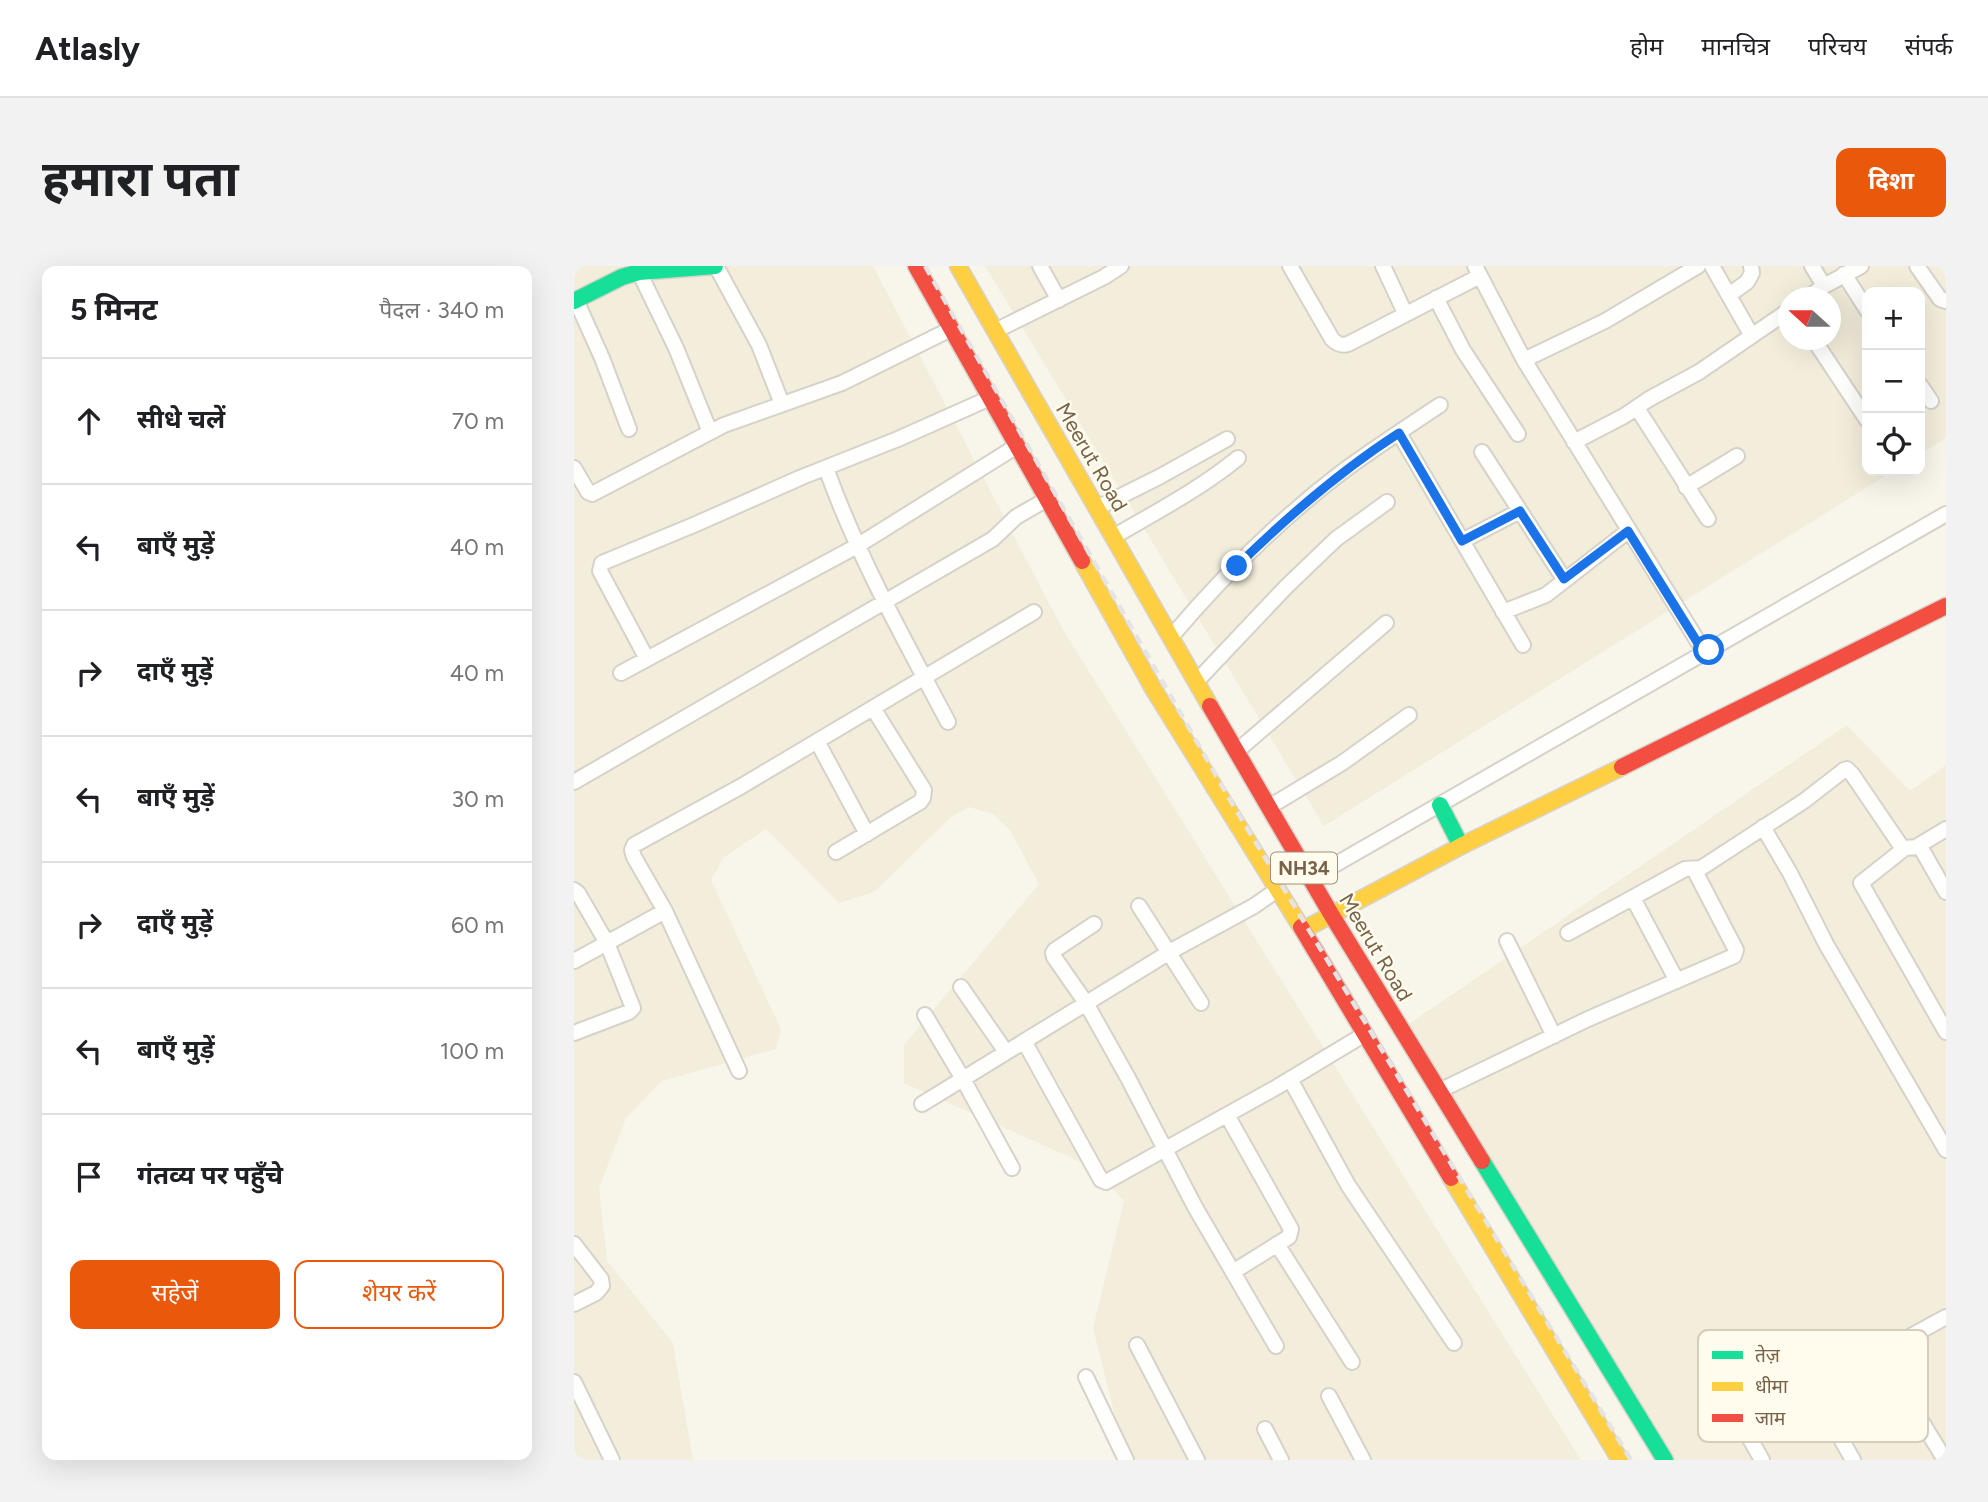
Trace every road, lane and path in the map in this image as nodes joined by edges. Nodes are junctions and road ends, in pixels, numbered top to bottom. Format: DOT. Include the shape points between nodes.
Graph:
graph roads {
  1 [pos="715,266"];
  2 [pos="916,266"];
  3 [pos="958,266"];
  4 [pos="1040,266"];
  5 [pos="1290,266"];
  6 [pos="1383,266"];
  7 [pos="1698,266"];
  8 [pos="1712,266"];
  9 [pos="1751,266"];
  10 [pos="1812,266"];
  11 [pos="1861,266"];
  12 [pos="1917,266"];
  13 [pos="1119,267"];
  14 [pos="1477,271"];
  15 [pos="639,272"];
  16 [pos="1844,274"];
  17 [pos="1824,286"];
  18 [pos="1729,295"];
  19 [pos="1436,298"];
  20 [pos="575,300"];
  21 [pos="1059,300"];
  22 [pos="1946,301"];
  23 [pos="1862,302"];
  24 [pos="1405,313"];
  25 [pos="1778,318"];
  26 [pos="951,329"];
  27 [pos="995,331"];
  28 [pos="1752,337"];
  29 [pos="1821,350"];
  30 [pos="1524,360"];
  31 [pos="1925,393"];
  32 [pos="990,398"];
  33 [pos="1931,401"];
  34 [pos="782,404"];
  35 [pos="1440,405"];
  36 [pos="1637,408"];
  37 [pos="1862,413"];
  38 [pos="628,429"];
  39 [pos="710,432"];
  40 [pos="1399,433"];
  41 [pos="1518,434"];
  42 [pos="1227,439"];
  43 [pos="1574,442"];
  44 [pos="1017,446"];
  45 [pos="1482,452"];
  46 [pos="1737,456"];
  47 [pos="1238,458"];
  48 [pos="574,468"];
  49 [pos="826,468"];
  50 [pos="1686,487"];
  51 [pos="1047,499"];
  52 [pos="1387,502"];
  53 [pos="1097,508"];
  54 [pos="1520,511"];
  55 [pos="1946,514"];
  56 [pos="1708,519"];
  57 [pos="1628,531"];
  58 [pos="1113,537"];
  59 [pos="1462,541"];
  60 [pos="857,546"];
  61 [pos="1564,579"];
  62 [pos="885,603"];
  63 [pos="1946,606"];
  64 [pos="1503,611"];
  65 [pos="1034,612"];
  66 [pos="1386,623"];
  67 [pos="1171,637"];
  68 [pos="1523,645"];
  69 [pos="1704,653"];
  70 [pos="647,659"];
  71 [pos="621,673"];
  72 [pos="924,677"];
  73 [pos="1196,682"];
  74 [pos="873,708"];
  75 [pos="1409,715"];
  76 [pos="947,722"];
  77 [pos="817,741"];
  78 [pos="1237,751"];
  79 [pos="574,782"];
  80 [pos="1440,805"];
  81 [pos="1269,807"];
  82 [pos="1763,827"];
  83 [pos="1946,829"];
  84 [pos="867,834"];
  85 [pos="1461,846"];
  86 [pos="1911,848"];
  87 [pos="836,852"];
  88 [pos="1700,868"];
  89 [pos="1310,878"];
  90 [pos="574,890"];
  91 [pos="1277,890"];
  92 [pos="1946,892"];
  93 [pos="1633,898"];
  94 [pos="1139,906"];
  95 [pos="665,911"];
  96 [pos="1331,914"];
  97 [pos="1094,924"];
  98 [pos="1303,930"];
  99 [pos="1568,933"];
  100 [pos="1507,941"];
  101 [pos="607,943"];
  102 [pos="1168,952"];
  103 [pos="574,961"];
  104 [pos="1677,981"];
  105 [pos="961,986"];
  106 [pos="1086,1003"];
  107 [pos="1201,1003"];
  108 [pos="925,1015"];
  109 [pos="1946,1032"];
  110 [pos="574,1033"];
  111 [pos="1365,1034"];
  112 [pos="1554,1036"];
  113 [pos="1024,1041"];
  114 [pos="1006,1052"];
  115 [pos="739,1071"];
  116 [pos="963,1079"];
  117 [pos="1290,1079"];
  118 [pos="1439,1091"];
  119 [pos="922,1104"];
  120 [pos="1227,1115"];
  121 [pos="1940,1128"];
  122 [pos="1166,1150"];
  123 [pos="1946,1150"];
  124 [pos="1012,1168"];
  125 [pos="574,1244"];
  126 [pos="1277,1244"];
  127 [pos="1233,1272"];
  128 [pos="574,1304"];
  129 [pos="1946,1319"];
  130 [pos="1925,1330"];
  131 [pos="1454,1343"];
  132 [pos="1137,1345"];
  133 [pos="1276,1346"];
  134 [pos="1352,1362"];
  135 [pos="1086,1377"];
  136 [pos="574,1382"];
  137 [pos="1329,1396"];
  138 [pos="1265,1429"];
  139 [pos="1928,1435"];
  140 [pos="1752,1442"];
  141 [pos="1843,1442"];
  142 [pos="1940,1456"];
  143 [pos="612,1460"];
  144 [pos="1126,1460"];
  145 [pos="1197,1460"];
  146 [pos="1281,1460"];
  147 [pos="1363,1460"];
  148 [pos="1620,1460"];
  149 [pos="1665,1460"];
  150 [pos="1762,1460"];
  151 [pos="1853,1460"];
  1 -- 15 [label="main road"];
  1 -- 34 [label="street" via="759,345"];
  2 -- 26 [label="main road, NH34"];
  3 -- 27 [label="main road, Meerut Road / NH34"];
  4 -- 21 [label="street"];
  5 -- 24 [label="street" via="1336,344 1348,344"];
  6 -- 24 [label="street"];
  7 -- 30 [label="street" via="1612,317"];
  8 -- 18 [label="street"];
  9 -- 18 [label="street" via="1747,282"];
  10 -- 17 [label="street"];
  11 -- 16 [label="street"];
  12 -- 22 [label="street"];
  13 -- 21 [label="street"];
  14 -- 19 [label="street"];
  14 -- 30 [label="street"];
  15 -- 20 [label="main road"];
  15 -- 39 [label="street"];
  16 -- 17 [label="street"];
  16 -- 23 [label="street"];
  18 -- 28 [label="street"];
  19 -- 24 [label="street"];
  19 -- 41 [label="street"];
  20 -- 38 [label="street"];
  21 -- 27 [label="street"];
  25 -- 28 [label="street"];
  26 -- 32 [label="main road, NH34"];
  26 -- 34 [label="street" via="854,378"];
  27 -- 53 [label="main road, Meerut Road / NH34"];
  28 -- 36 [label="street"];
  29 -- 37 [label="street"];
  30 -- 43 [label="street"];
  31 -- 33 [label="street"];
  32 -- 44 [label="main road, NH34"];
  32 -- 49 [label="street"];
  34 -- 39 [label="street"];
  35 -- 40 [label="street"];
  36 -- 43 [label="street"];
  36 -- 50 [label="street"];
  39 -- 48 [label="street" via="593,494"];
  40 -- 59 [label="street"];
  40 -- 67 [label="street" via="1298,509 1208,594"];
  42 -- 53 [label="street"];
  43 -- 57 [label="street"];
  44 -- 51 [label="main road, NH34"];
  44 -- 60 [label="street"];
  45 -- 54 [label="street"];
  46 -- 50 [label="street"];
  47 -- 58 [label="street"];
  49 -- 60 [label="street"];
  49 -- 70 [label="street" via="602,563 600,571"];
  50 -- 56 [label="street"];
  51 -- 62 [label="street" via="1016,517 993,539"];
  51 -- 91 [label="main road, NH34" via="1154,690"];
  52 -- 73 [label="street" via="1336,539"];
  53 -- 58 [label="main road, Meerut Road / NH34"];
  54 -- 59 [label="street"];
  54 -- 61 [label="street"];
  55 -- 69 [label="street"];
  57 -- 61 [label="street"];
  57 -- 69 [label="street"];
  58 -- 67 [label="main road, Meerut Road / NH34"];
  59 -- 64 [label="street"];
  60 -- 62 [label="street"];
  60 -- 70 [label="street"];
  61 -- 64 [label="street" via="1546,594"];
  62 -- 72 [label="street"];
  62 -- 79 [label="street"];
  63 -- 85 [label="main road"];
  64 -- 68 [label="street"];
  65 -- 72 [label="street"];
  66 -- 78 [label="street"];
  67 -- 73 [label="main road, Meerut Road / NH34"];
  69 -- 80 [label="street"];
  70 -- 71 [label="street"];
  72 -- 74 [label="street"];
  72 -- 76 [label="street"];
  73 -- 78 [label="main road, Meerut Road / NH34"];
  74 -- 77 [label="street"];
  74 -- 84 [label="street" via="923,794 920,802"];
  75 -- 81 [label="street"];
  77 -- 84 [label="street"];
  77 -- 95 [label="street" via="634,845 634,857"];
  78 -- 81 [label="main road, Meerut Road / NH34"];
  80 -- 85 [label="main road"];
  80 -- 89 [label="street"];
  81 -- 89 [label="main road, Meerut Road / NH34"];
  82 -- 86 [label="street" via="1847,769 1901,846"];
  82 -- 88 [label="street"];
  82 -- 121 [label="street" via="1826,944"];
  83 -- 86 [label="street"];
  84 -- 87 [label="street"];
  85 -- 96 [label="main road"];
  86 -- 92 [label="street" via="1922,850"];
  86 -- 109 [label="street" via="1861,883"];
  88 -- 93 [label="street" via="1685,869"];
  88 -- 104 [label="street" via="1697,875 1735,953"];
  89 -- 96 [label="main road, Meerut Road / NH34"];
  90 -- 101 [label="street"];
  91 -- 98 [label="main road, NH34"];
  91 -- 102 [label="street"];
  93 -- 99 [label="street"];
  93 -- 104 [label="street"];
  94 -- 102 [label="street"];
  95 -- 101 [label="street"];
  95 -- 115 [label="street"];
  96 -- 98 [label="main road"];
  96 -- 118 [label="main road, Meerut Road / NH34"];
  97 -- 106 [label="street" via="1053,953"];
  98 -- 111 [label="main road, NH34"];
  100 -- 112 [label="street"];
  101 -- 103 [label="street"];
  101 -- 110 [label="street" via="632,1010"];
  102 -- 106 [label="street"];
  102 -- 107 [label="street"];
  104 -- 112 [label="street"];
  105 -- 114 [label="street"];
  106 -- 113 [label="street"];
  106 -- 122 [label="street"];
  108 -- 116 [label="street"];
  111 -- 117 [label="street"];
  111 -- 148 [label="main road, NH34"];
  112 -- 118 [label="street"];
  113 -- 114 [label="street"];
  113 -- 122 [label="street" via="1101,1180 1110,1181"];
  114 -- 116 [label="street"];
  116 -- 119 [label="street"];
  116 -- 124 [label="street"];
  117 -- 120 [label="street"];
  117 -- 131 [label="street" via="1348,1185"];
  118 -- 149 [label="main road, Meerut Road / NH34"];
  120 -- 122 [label="street"];
  120 -- 126 [label="street" via="1291,1229 1289,1237"];
  121 -- 123 [label="street"];
  122 -- 127 [label="street"];
  125 -- 128 [label="street" via="602,1286"];
  126 -- 127 [label="street"];
  126 -- 134 [label="street"];
  127 -- 133 [label="street"];
  129 -- 130 [label="street"];
  132 -- 145 [label="street"];
  135 -- 144 [label="street"];
  136 -- 143 [label="street"];
  137 -- 147 [label="street"];
  138 -- 146 [label="street"];
  139 -- 142 [label="street"];
  140 -- 150 [label="street"];
  141 -- 151 [label="street"];
}
